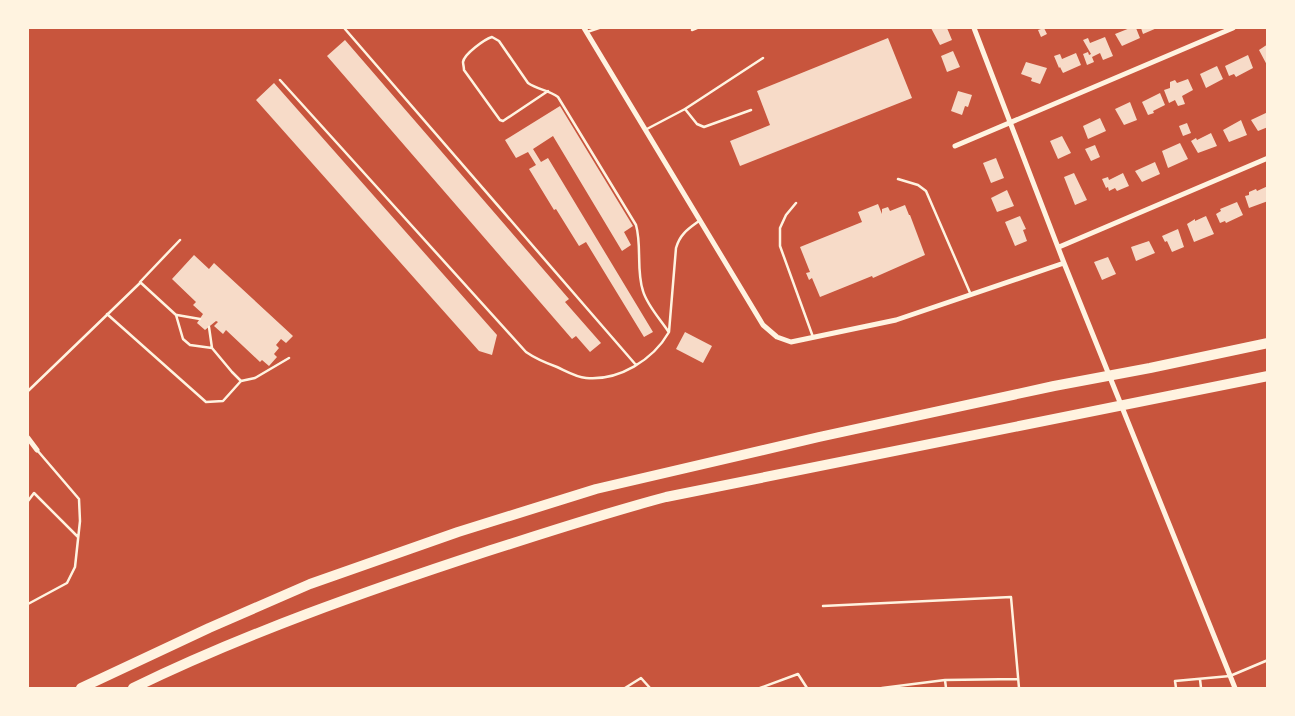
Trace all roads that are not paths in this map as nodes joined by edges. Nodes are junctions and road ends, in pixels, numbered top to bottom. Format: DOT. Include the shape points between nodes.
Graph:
graph roads {
  1 [pos="599,28"];
  2 [pos="696,28"];
  3 [pos="974,28"];
  4 [pos="1233,28"];
  5 [pos="345,29"];
  6 [pos="585,30"];
  7 [pos="692,30"];
  8 [pos="764,58"];
  9 [pos="280,80"];
  10 [pos="548,91"];
  11 [pos="685,109"];
  12 [pos="751,110"];
  13 [pos="1011,122"];
  14 [pos="646,130"];
  15 [pos="955,146"];
  16 [pos="1268,158"];
  17 [pos="898,179"];
  18 [pos="796,203"];
  19 [pos="701,221"];
  20 [pos="180,240"];
  21 [pos="1058,247"];
  22 [pos="1064,263"];
  23 [pos="140,282"];
  24 [pos="971,294"];
  25 [pos="107,314"];
  26 [pos="176,315"];
  27 [pos="200,319"];
  28 [pos="209,327"];
  29 [pos="669,332"];
  30 [pos="813,337"];
  31 [pos="1268,343"];
  32 [pos="212,348"];
  33 [pos="289,358"];
  34 [pos="636,365"];
  35 [pos="1268,376"];
  36 [pos="241,381"];
  37 [pos="28,391"];
  38 [pos="28,438"];
  39 [pos="38,450"];
  40 [pos="28,501"];
  41 [pos="78,536"];
  42 [pos="28,604"];
  43 [pos="823,606"];
  44 [pos="1268,660"];
  45 [pos="1230,676"];
  46 [pos="1018,679"];
  47 [pos="1200,679"];
  48 [pos="945,680"];
  49 [pos="81,688"];
  50 [pos="134,688"];
  51 [pos="625,688"];
  52 [pos="650,688"];
  53 [pos="760,688"];
  54 [pos="807,688"];
  55 [pos="882,688"];
  56 [pos="946,688"];
  57 [pos="1019,688"];
  58 [pos="1176,688"];
  59 [pos="1201,688"];
  60 [pos="1235,688"];
  1 -- 6 [label="lane"];
  2 -- 7 [label="lane"];
  3 -- 13 [label="street"];
  4 -- 13 [label="street"];
  5 -- 34 [label="lane"];
  6 -- 14 [label="street"];
  8 -- 11 [label="lane"];
  9 -- 34 [label="lane" via="534,358 584,378 618,375"];
  10 -- 10 [label="lane" via="528,83 499,41 492,37 465,56 463,61 464,70 504,122"];
  10 -- 29 [label="lane" via="558,97 636,225 643,293"];
  11 -- 12 [label="lane" via="696,124 704,127"];
  11 -- 14 [label="lane"];
  13 -- 15 [label="street"];
  13 -- 21 [label="street"];
  14 -- 19 [label="street"];
  16 -- 21 [label="street"];
  17 -- 24 [label="lane" via="926,191"];
  18 -- 30 [label="lane" via="780,228 780,246"];
  19 -- 29 [label="lane" via="683,232 676,248"];
  19 -- 30 [label="street" via="763,325 777,337 791,342"];
  20 -- 23 [label="lane"];
  21 -- 22 [label="street"];
  22 -- 24 [label="street"];
  22 -- 45 [label="street"];
  23 -- 25 [label="lane"];
  23 -- 26 [label="lane"];
  24 -- 30 [label="street" via="896,320"];
  25 -- 36 [label="lane" via="206,402 223,401"];
  25 -- 37 [label="lane"];
  26 -- 27 [label="lane"];
  26 -- 32 [label="lane" via="183,339 190,345"];
  28 -- 32 [label="lane"];
  29 -- 34 [label="lane" via="664,342"];
  31 -- 49 [label="highway" via="828,435 596,489 458,532 310,584"];
  32 -- 36 [label="lane"];
  33 -- 36 [label="lane" via="255,378"];
  35 -- 50 [label="highway" via="675,495 618,510 408,577 232,645"];
  38 -- 39 [label="street"];
  39 -- 41 [label="lane" via="79,499"];
  40 -- 41 [label="lane" via="34,494"];
  41 -- 42 [label="lane" via="75,567 67,583"];
  43 -- 46 [label="lane" via="1011,597"];
  44 -- 45 [label="lane"];
  45 -- 47 [label="lane"];
  45 -- 60 [label="street"];
  46 -- 48 [label="lane"];
  46 -- 57 [label="lane"];
  47 -- 58 [label="lane" via="1175,681"];
  47 -- 59 [label="lane"];
  48 -- 55 [label="lane"];
  48 -- 56 [label="lane"];
  51 -- 52 [label="lane" via="641,678"];
  53 -- 54 [label="lane" via="798,674"];
}
